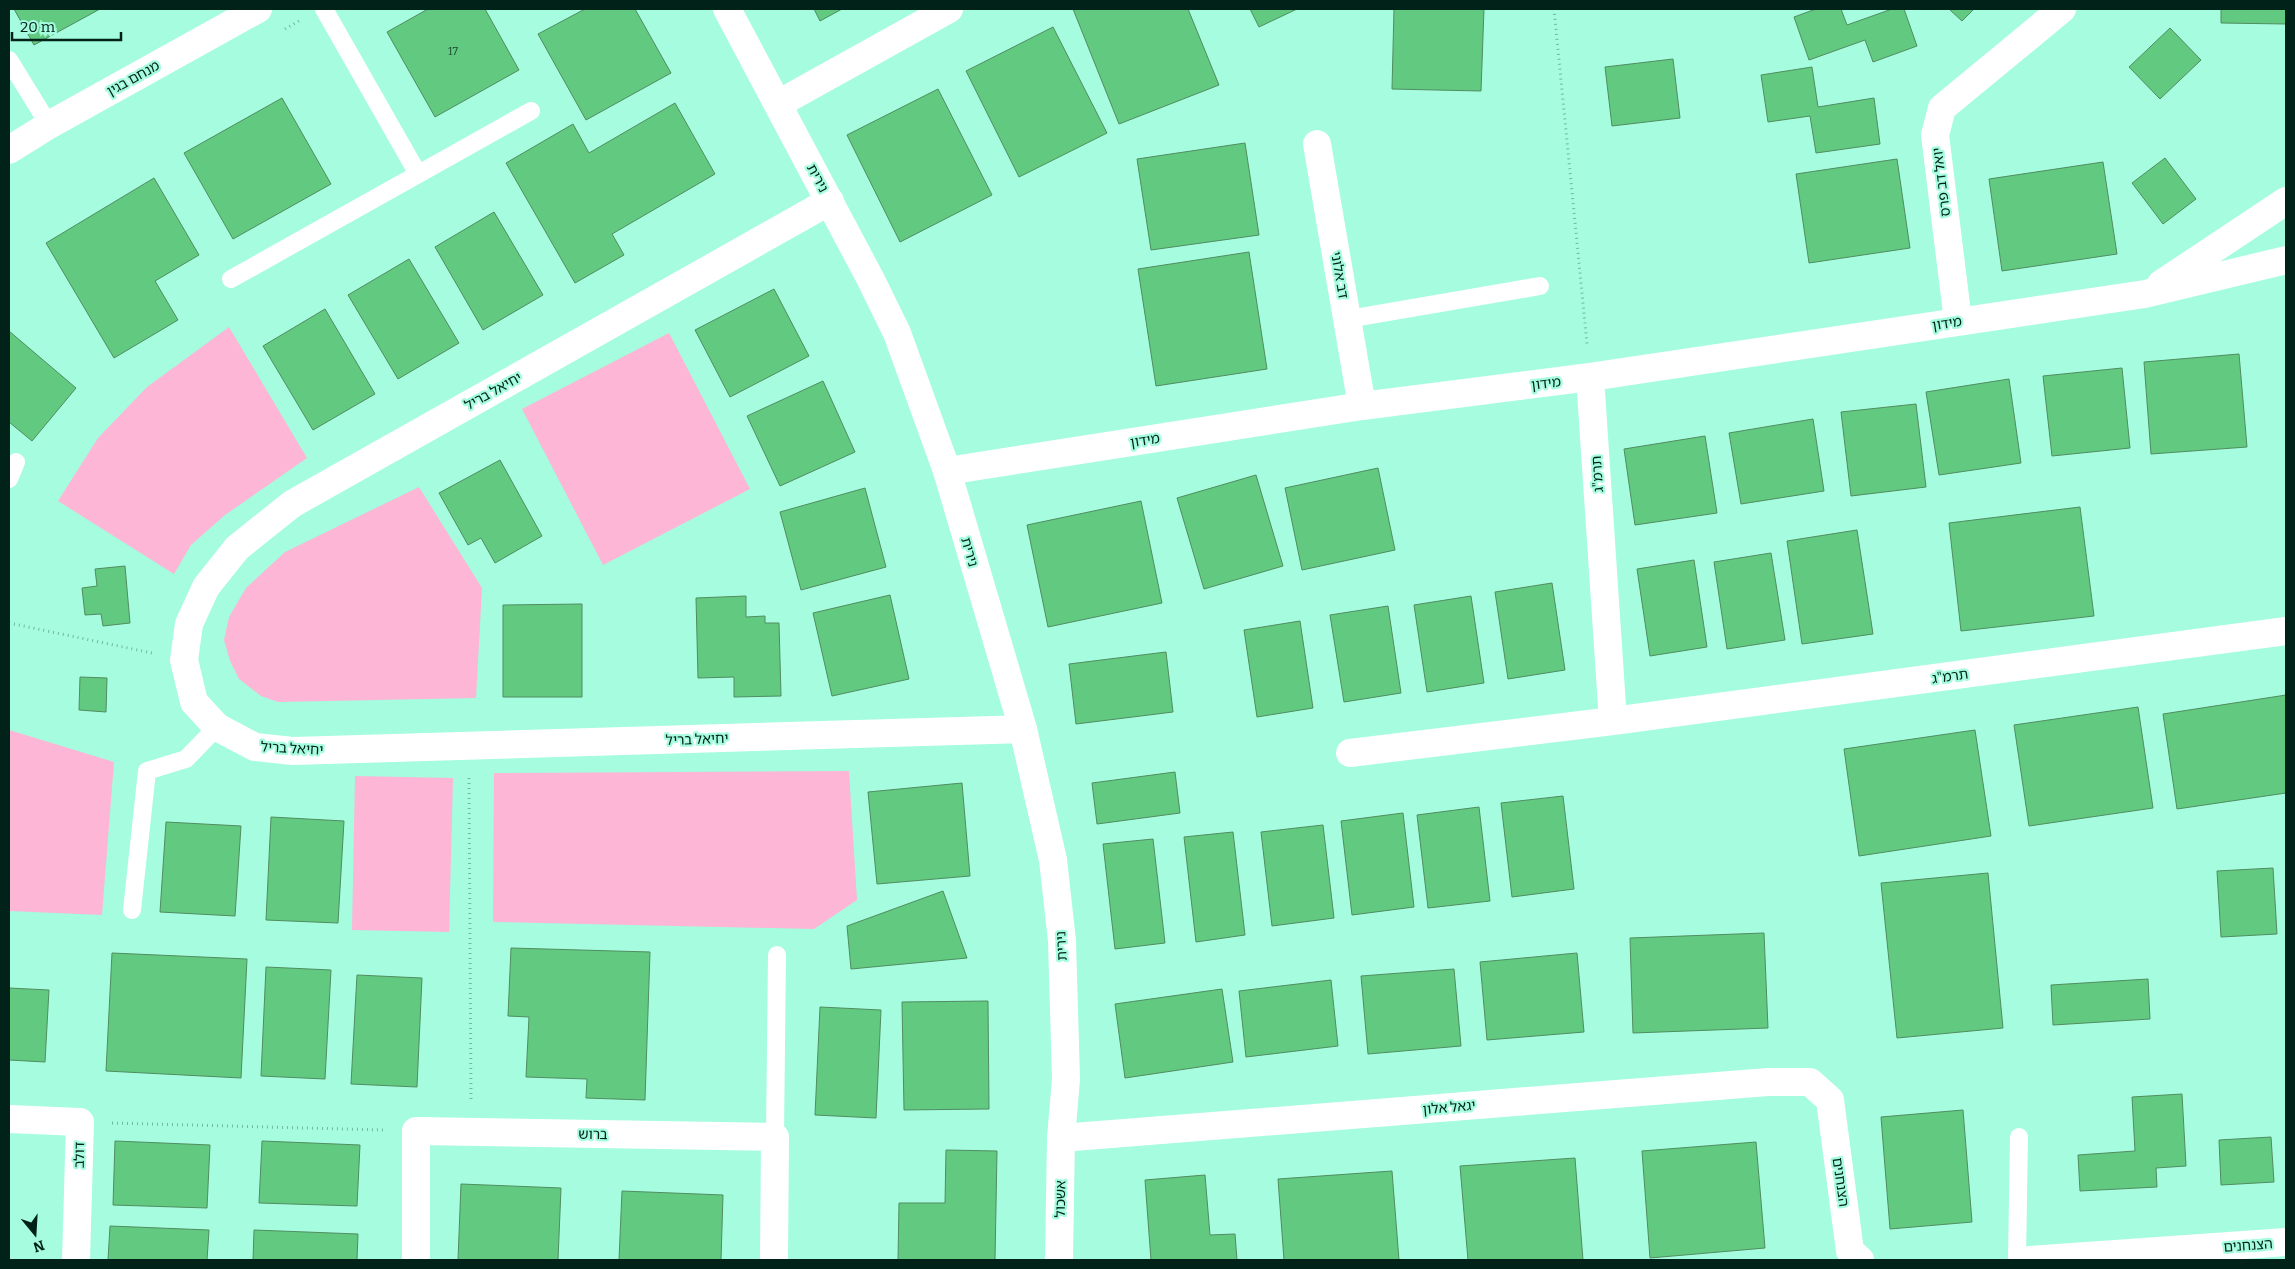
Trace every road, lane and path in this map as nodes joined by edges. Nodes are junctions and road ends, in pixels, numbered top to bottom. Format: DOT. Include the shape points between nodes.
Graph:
graph roads {
  1 [pos="258,9"];
  2 [pos="324,9"];
  3 [pos="727,9"];
  4 [pos="1554,9"];
  5 [pos="2062,9"];
  6 [pos="943,10"];
  7 [pos="9,60"];
  8 [pos="778,104"];
  9 [pos="531,111"];
  10 [pos="49,125"];
  11 [pos="1317,144"];
  12 [pos="9,150"];
  13 [pos="418,174"];
  14 [pos="2286,200"];
  15 [pos="830,201"];
  16 [pos="2286,260"];
  17 [pos="231,279"];
  18 [pos="1540,286"];
  19 [pos="2145,294"];
  20 [pos="1348,319"];
  21 [pos="1958,321"];
  22 [pos="1590,377"];
  23 [pos="1362,406"];
  24 [pos="16,462"];
  25 [pos="947,471"];
  26 [pos="9,479"];
  27 [pos="9,623"];
  28 [pos="2286,631"];
  29 [pos="184,660"];
  30 [pos="1613,721"];
  31 [pos="217,727"];
  32 [pos="1023,729"];
  33 [pos="468,746"];
  34 [pos="1350,753"];
  35 [pos="132,910"];
  36 [pos="777,955"];
  37 [pos="1830,1100"];
  38 [pos="9,1119"];
  39 [pos="80,1122"];
  40 [pos="416,1132"];
  41 [pos="472,1132"];
  42 [pos="775,1137"];
  43 [pos="2019,1137"];
  44 [pos="1061,1138"];
  45 [pos="2286,1242"];
  46 [pos="76,1260"];
  47 [pos="416,1260"];
  48 [pos="774,1260"];
  49 [pos="1059,1260"];
  50 [pos="1860,1260"];
  51 [pos="2017,1260"];
  52 [pos="2030,1260"];
  1 -- 10 [label="street, מנחם בגין"];
  2 -- 13 [label="lane"];
  3 -- 8 [label="street, נירית"];
  4 -- 22 [label="path"];
  5 -- 21 [label="street, יואל דב פרס" via="1942,108 1935,135"];
  6 -- 8 [label="street"];
  7 -- 10 [label="lane"];
  8 -- 15 [label="street, נירית"];
  9 -- 13 [label="lane"];
  10 -- 12 [label="street, מנחם בגין"];
  11 -- 20 [label="street, דב אלוני"];
  13 -- 17 [label="lane"];
  14 -- 19 [label="street, מידון"];
  15 -- 25 [label="street, נירית" via="897,333"];
  15 -- 29 [label="street, יחיאל בריל" via="292,504 237,548 206,587 189,624"];
  16 -- 19 [label="street, מידון"];
  18 -- 20 [label="lane"];
  19 -- 21 [label="street, מידון"];
  20 -- 23 [label="street, דב אלוני"];
  21 -- 22 [label="street, מידון"];
  22 -- 23 [label="street, מידון"];
  22 -- 30 [label="street, תרמ\"ג"];
  23 -- 25 [label="street, מידון"];
  24 -- 26 [label="lane"];
  25 -- 32 [label="street, נירית"];
  27 -- 29 [label="path"];
  28 -- 30 [label="street, תרמ\"ג"];
  29 -- 31 [label="street, יחיאל בריל" via="194,702"];
  30 -- 34 [label="street, תרמ\"ג"];
  31 -- 33 [label="street, יחיאל בריל" via="255,747 293,751"];
  31 -- 35 [label="lane" via="186,760 147,771"];
  32 -- 33 [label="street, יחיאל בריל"];
  32 -- 44 [label="street, נירית" via="1053,860 1062,941 1066,1079"];
  33 -- 41 [label="path"];
  36 -- 42 [label="lane"];
  37 -- 44 [label="street, יגאל אלון" via="1810,1082 1768,1082"];
  37 -- 50 [label="street, הצנחנים" via="1850,1251"];
  38 -- 39 [label="street, דולב"];
  39 -- 40 [label="path"];
  39 -- 46 [label="street, דולב"];
  40 -- 41 [label="street, ברוש"];
  40 -- 47 [label="street"];
  41 -- 42 [label="street, ברוש"];
  42 -- 48 [label="street"];
  43 -- 51 [label="lane"];
  44 -- 49 [label="street, אשכול"];
  45 -- 52 [label="street, הצנחנים"];
}
